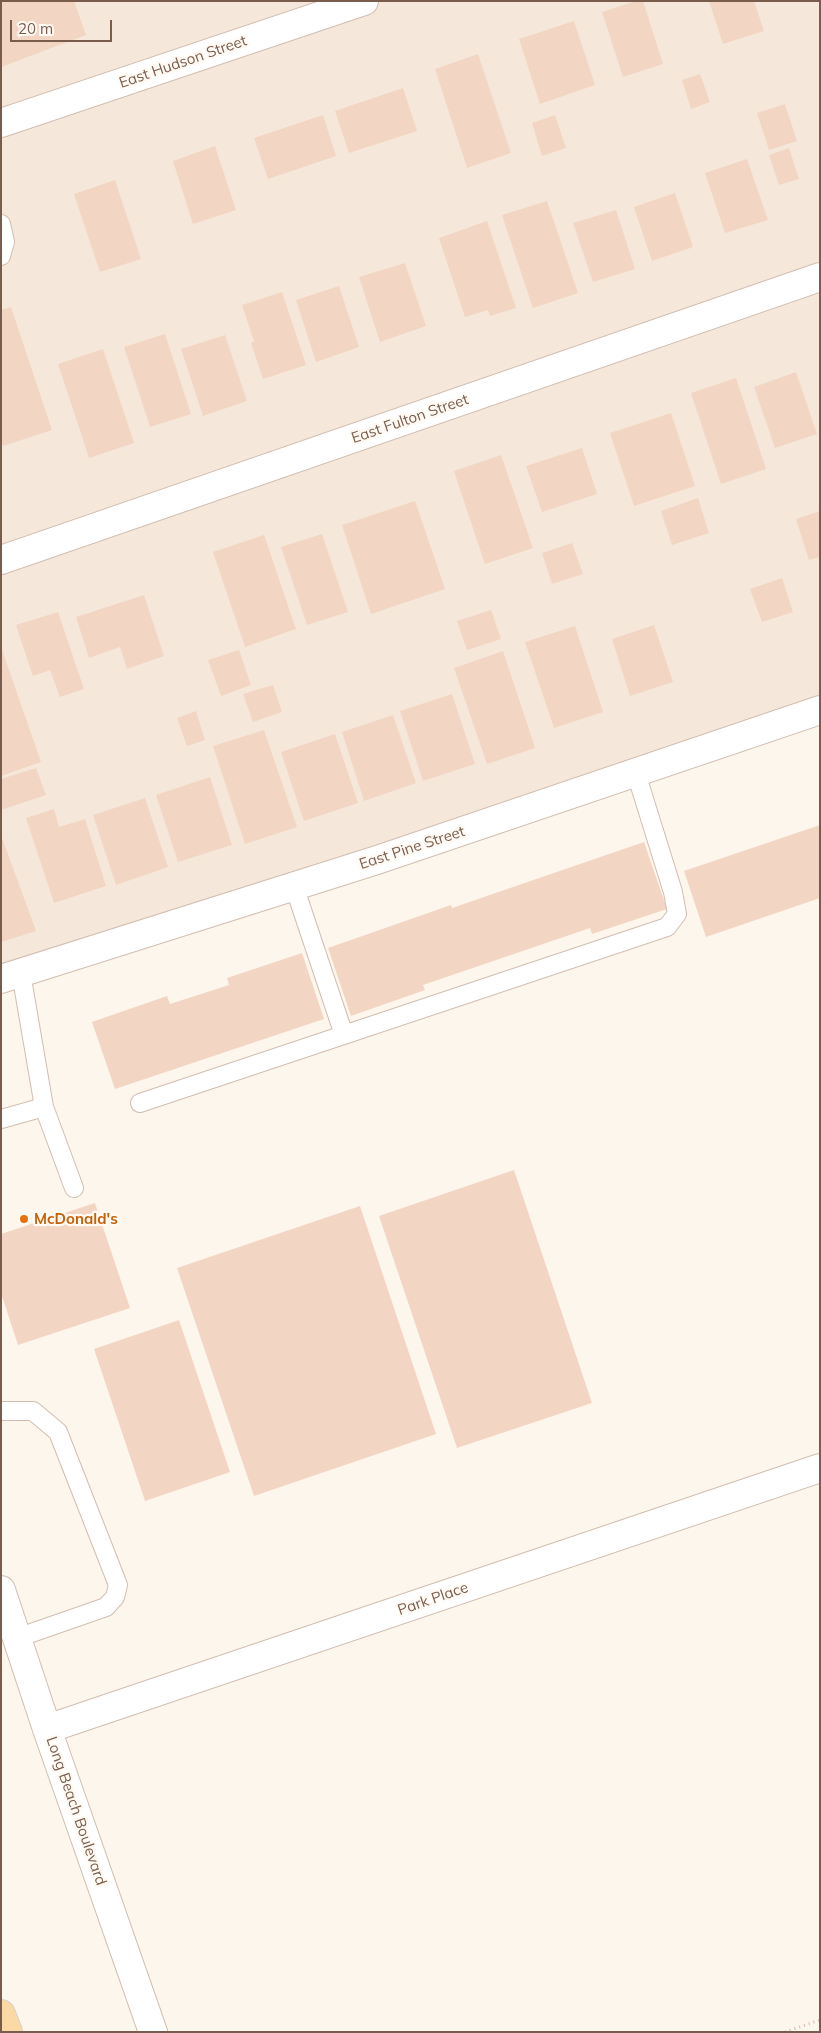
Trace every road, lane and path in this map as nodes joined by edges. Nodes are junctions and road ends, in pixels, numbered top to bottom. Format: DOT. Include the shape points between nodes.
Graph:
graph roads {
  1 [pos="364,1"];
  2 [pos="1,124"];
  3 [pos="1,224"];
  4 [pos="1,256"];
  5 [pos="820,277"];
  6 [pos="1,560"];
  7 [pos="820,710"];
  8 [pos="636,773"];
  9 [pos="294,886"];
  10 [pos="11,976"];
  11 [pos="344,1035"];
  12 [pos="140,1103"];
  13 [pos="44,1107"];
  14 [pos="1,1118"];
  15 [pos="74,1188"];
  16 [pos="1,1410"];
  17 [pos="820,1468"];
  18 [pos="1,1590"];
  19 [pos="17,1638"];
  20 [pos="47,1729"];
  21 [pos="1,2014"];
  22 [pos="820,2020"];
  23 [pos="8,2032"];
  24 [pos="153,2032"];
  25 [pos="785,2032"];
  1 -- 2 [label="street, East Hudson Street"];
  3 -- 4 [label="lane" via="5,242"];
  5 -- 6 [label="street, East Fulton Street"];
  7 -- 8 [label="street, East Pine Street"];
  8 -- 9 [label="street, East Pine Street"];
  8 -- 11 [label="lane" via="673,892 676,914 667,927"];
  9 -- 10 [label="street, East Pine Street"];
  9 -- 11 [label="lane"];
  10 -- 13 [label="lane"];
  11 -- 12 [label="lane"];
  13 -- 14 [label="lane"];
  13 -- 15 [label="lane"];
  16 -- 19 [label="lane" via="33,1411 58,1432 118,1584 115,1597 106,1607"];
  17 -- 20 [label="street, Park Place"];
  18 -- 19 [label="street, Long Beach Boulevard"];
  19 -- 20 [label="street, Long Beach Boulevard"];
  20 -- 24 [label="street, Long Beach Boulevard"];
  21 -- 23 [label="main road"];
  22 -- 25 [label="path"];
}
